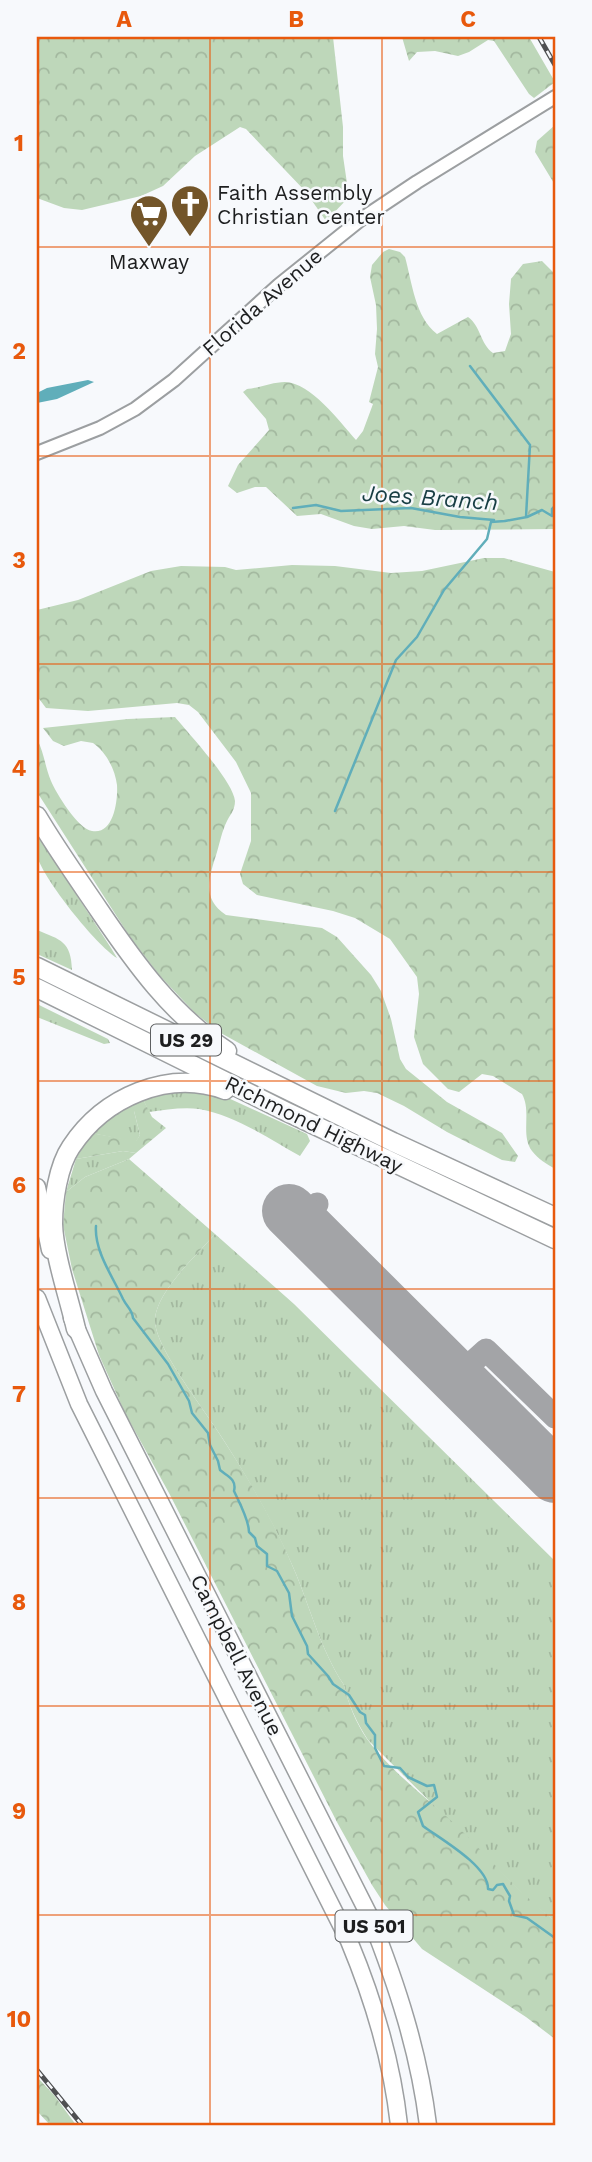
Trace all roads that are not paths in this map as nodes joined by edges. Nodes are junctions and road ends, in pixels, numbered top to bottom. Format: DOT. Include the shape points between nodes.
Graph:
graph roads {
  1 [pos="555,97"];
  2 [pos="37,453"];
  3 [pos="37,816"];
  4 [pos="37,823"];
  5 [pos="70,868"];
  6 [pos="37,967"];
  7 [pos="37,988"];
  8 [pos="285,1111"];
  9 [pos="336,1114"];
  10 [pos="37,1187"];
  11 [pos="555,1217"];
  12 [pos="555,1239"];
  13 [pos="37,1297"];
  14 [pos="76,1329"];
  15 [pos="399,2125"];
  16 [pos="428,2125"];
  1 -- 2 [label="main road, Florida Avenue" via="360,220 135,409"];
  3 -- 5 [label="highway"];
  4 -- 5 [label="highway"];
  5 -- 9 [label="highway" via="139,967 178,1012 213,1041"];
  6 -- 9 [label="highway, US 29"];
  7 -- 8 [label="highway, Richmond Highway / US 29"];
  8 -- 12 [label="highway, Richmond Highway / US 29"];
  8 -- 14 [label="highway" via="208,1084 166,1083 125,1099 88,1126 70,1149 61,1171 53,1224"];
  9 -- 11 [label="highway, Richmond Highway / US 29"];
  10 -- 14 [label="highway, Campbell Avenue / US 501" via="55,1270"];
  13 -- 15 [label="highway, Campbell Avenue / US 501" via="79,1404 349,1941 383,2036"];
  14 -- 16 [label="highway, Campbell Avenue / US 501" via="370,1917 411,2032"];
}
